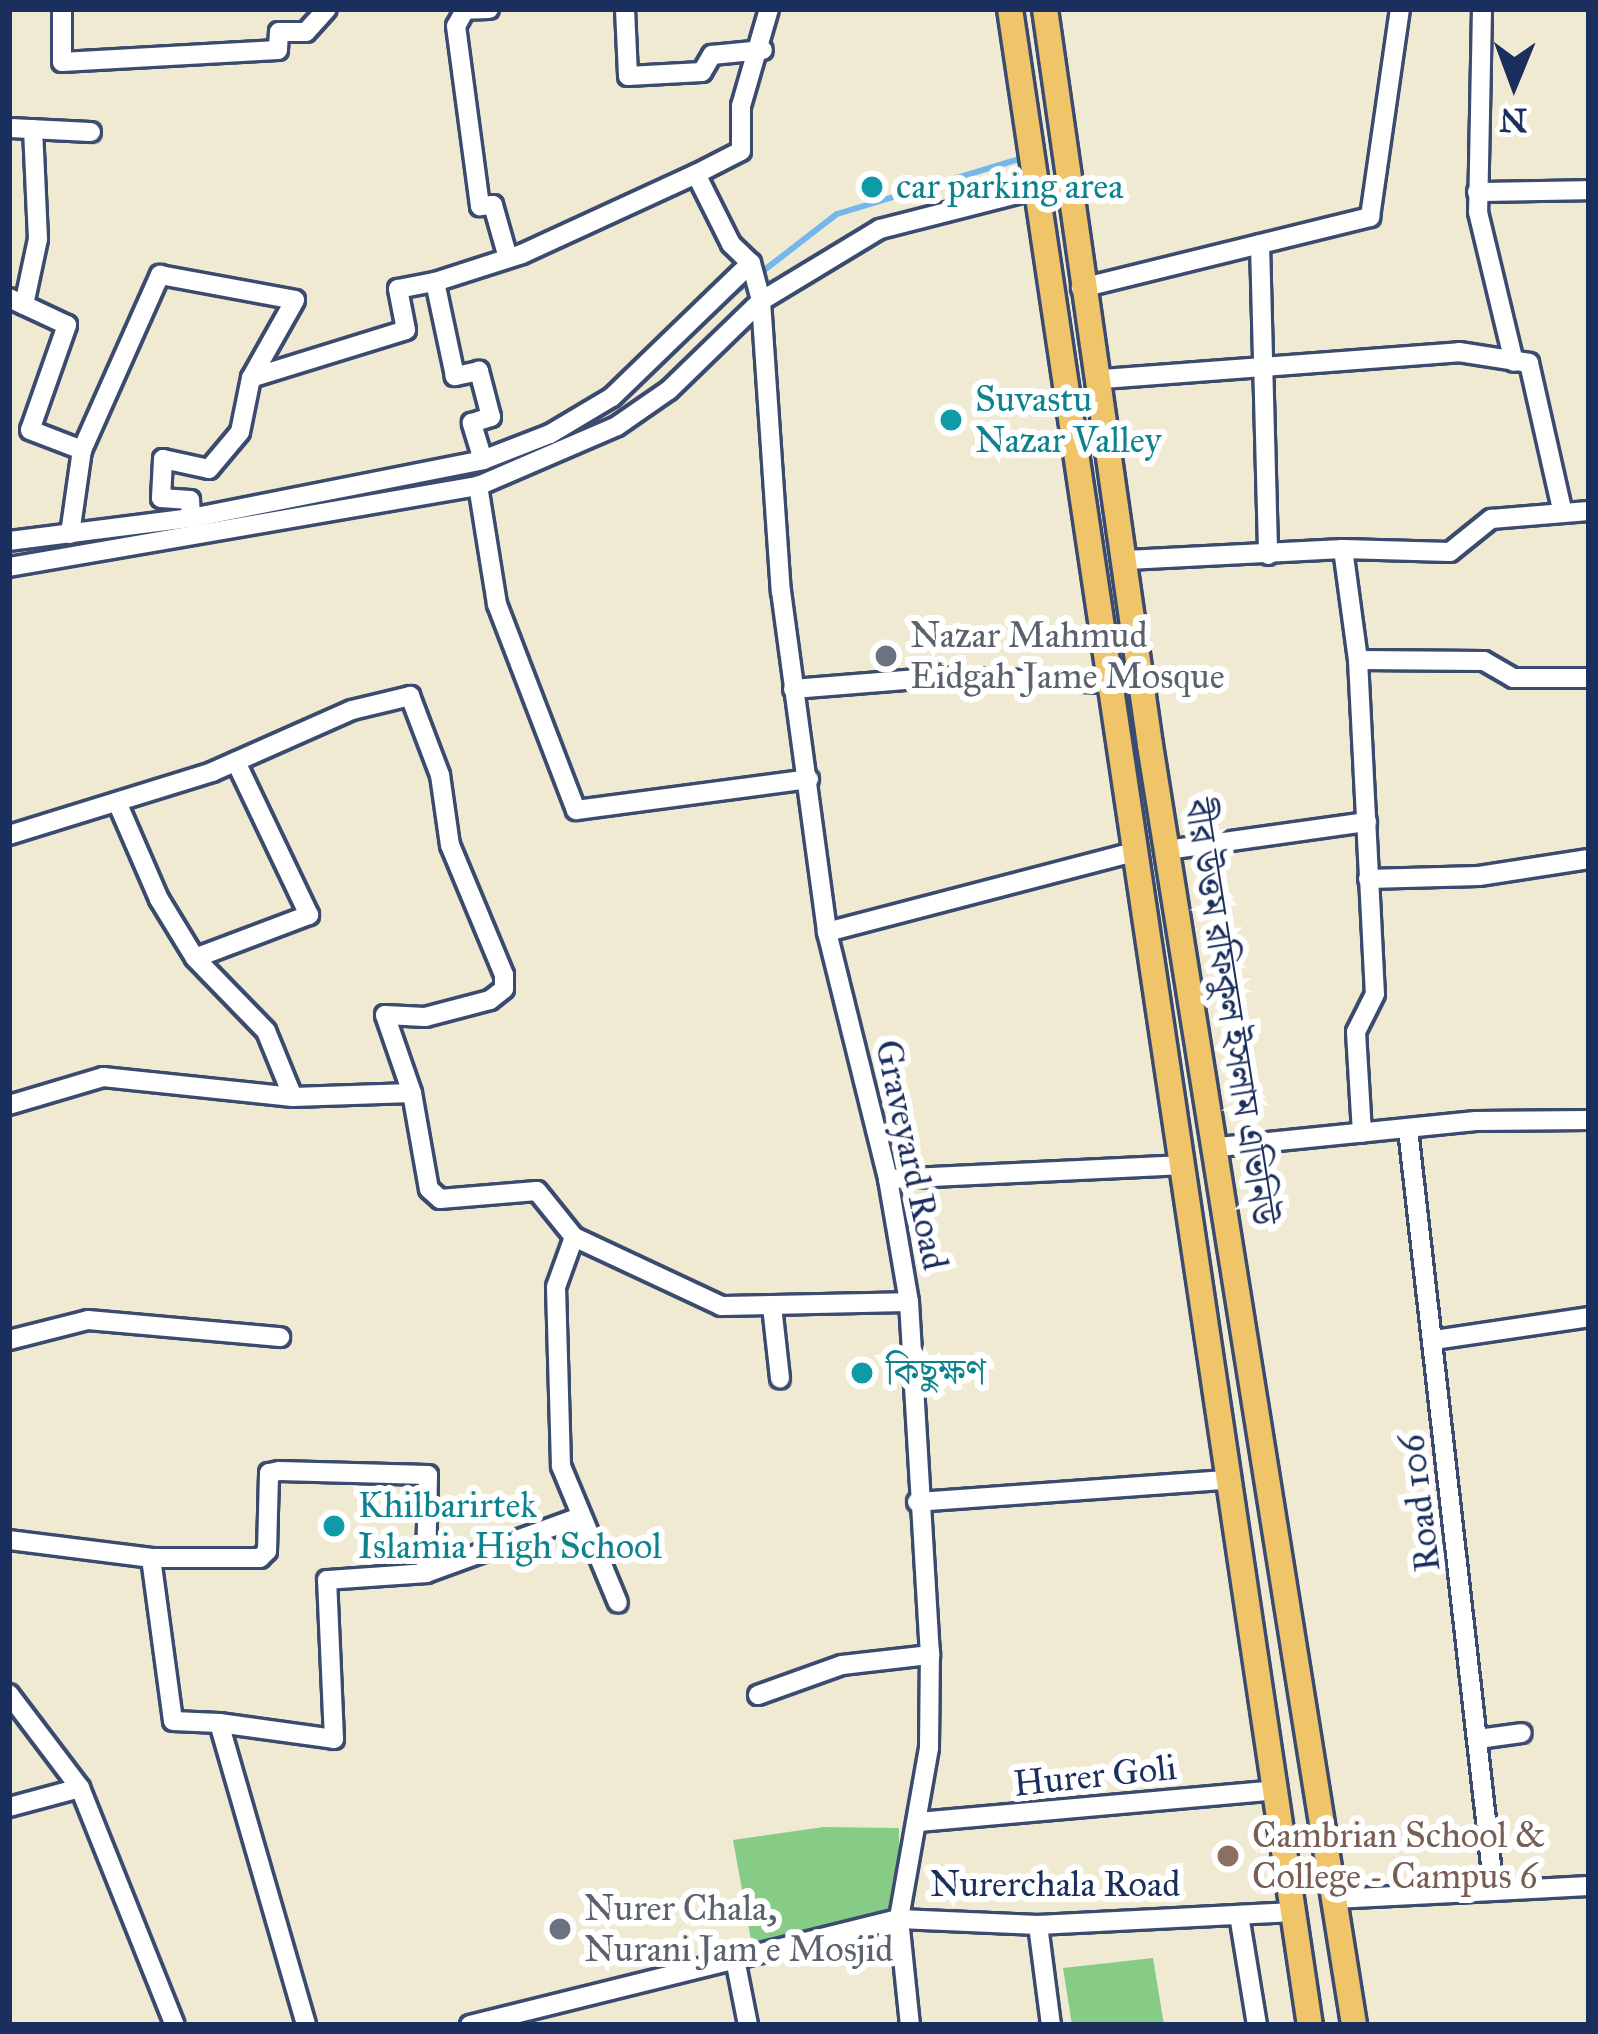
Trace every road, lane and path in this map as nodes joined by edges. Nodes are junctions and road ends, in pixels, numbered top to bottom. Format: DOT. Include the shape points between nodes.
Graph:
graph roads {
  1 [pos="62,9"];
  2 [pos="327,9"];
  3 [pos="489,9"];
  4 [pos="626,9"];
  5 [pos="769,9"];
  6 [pos="1010,9"];
  7 [pos="1046,9"];
  8 [pos="1400,9"];
  9 [pos="1482,9"];
  10 [pos="763,50"];
  11 [pos="9,128"];
  12 [pos="33,129"];
  13 [pos="91,132"];
  14 [pos="696,174"];
  15 [pos="1037,189"];
  16 [pos="1589,190"];
  17 [pos="1477,192"];
  18 [pos="1260,244"];
  19 [pos="508,258"];
  20 [pos="752,265"];
  21 [pos="435,282"];
  22 [pos="1081,288"];
  23 [pos="760,297"];
  24 [pos="17,302"];
  25 [pos="1514,362"];
  26 [pos="1262,368"];
  27 [pos="251,378"];
  28 [pos="1103,379"];
  29 [pos="550,434"];
  30 [pos="82,450"];
  31 [pos="561,457"];
  32 [pos="483,460"];
  33 [pos="478,487"];
  34 [pos="1562,511"];
  35 [pos="1589,511"];
  36 [pos="190,518"];
  37 [pos="70,534"];
  38 [pos="9,541"];
  39 [pos="1343,549"];
  40 [pos="1268,555"];
  41 [pos="1127,560"];
  42 [pos="9,567"];
  43 [pos="1358,660"];
  44 [pos="1589,678"];
  45 [pos="1110,683"];
  46 [pos="793,689"];
  47 [pos="236,762"];
  48 [pos="808,778"];
  49 [pos="117,802"];
  50 [pos="1367,822"];
  51 [pos="9,836"];
  52 [pos="1167,850"];
  53 [pos="1135,852"];
  54 [pos="1589,859"];
  55 [pos="1368,878"];
  56 [pos="827,932"];
  57 [pos="196,958"];
  58 [pos="412,1093"];
  59 [pos="293,1097"];
  60 [pos="9,1105"];
  61 [pos="1589,1120"];
  62 [pos="1408,1129"];
  63 [pos="1362,1133"];
  64 [pos="1219,1148"];
  65 [pos="1180,1165"];
  66 [pos="888,1179"];
  67 [pos="574,1238"];
  68 [pos="909,1302"];
  69 [pos="772,1306"];
  70 [pos="1589,1317"];
  71 [pos="280,1337"];
  72 [pos="9,1340"];
  73 [pos="1434,1340"];
  74 [pos="780,1379"];
  75 [pos="1227,1480"];
  76 [pos="917,1502"];
  77 [pos="580,1517"];
  78 [pos="9,1540"];
  79 [pos="151,1558"];
  80 [pos="426,1574"];
  81 [pos="618,1603"];
  82 [pos="929,1655"];
  83 [pos="9,1694"];
  84 [pos="758,1695"];
  85 [pos="219,1723"];
  86 [pos="1522,1733"];
  87 [pos="1478,1739"];
  88 [pos="80,1788"];
  89 [pos="1278,1790"];
  90 [pos="9,1807"];
  91 [pos="919,1822"];
  92 [pos="1588,1890"];
  93 [pos="1494,1891"];
  94 [pos="1334,1899"];
  95 [pos="1294,1912"];
  96 [pos="1240,1915"];
  97 [pos="899,1919"];
  98 [pos="1038,1925"];
  99 [pos="734,1954"];
  100 [pos="530,2016"];
  101 [pos="175,2025"];
  102 [pos="306,2025"];
  103 [pos="470,2025"];
  104 [pos="748,2025"];
  105 [pos="910,2025"];
  106 [pos="1052,2025"];
  107 [pos="1257,2025"];
  108 [pos="1310,2025"];
  109 [pos="1354,2025"];
  1 -- 2 [label="street" via="62,62 278,50 279,32 306,32"];
  3 -- 19 [label="street" via="465,10 456,26 480,206 493,205"];
  4 -- 10 [label="street" via="628,76 701,72 712,56"];
  5 -- 10 [label="street"];
  6 -- 15 [label="main road, বীর উত্তম রফিকুল ইসলাম এভিনিউ"];
  7 -- 22 [label="main road, বীর উত্তম রফিকুল ইসলাম এভিনিউ"];
  8 -- 18 [label="street" via="1370,217"];
  9 -- 17 [label="street"];
  10 -- 14 [label="street" via="741,106 741,151"];
  11 -- 12 [label="street"];
  12 -- 13 [label="street"];
  12 -- 24 [label="street" via="38,239"];
  14 -- 19 [label="street"];
  14 -- 20 [label="street" via="731,244"];
  15 -- 23 [label="street" via="880,229"];
  15 -- 45 [label="main road, বীর উত্তম রফিকুল ইসলাম এভিনিউ"];
  16 -- 17 [label="street"];
  17 -- 25 [label="street"];
  18 -- 22 [label="street"];
  18 -- 26 [label="street"];
  19 -- 21 [label="street"];
  20 -- 23 [label="street, Graveyard Road"];
  20 -- 29 [label="street" via="612,397"];
  21 -- 27 [label="street" via="398,289 406,329"];
  21 -- 32 [label="street" via="455,376 479,371 490,417 472,423"];
  22 -- 28 [label="main road, বীর উত্তম রফিকুল ইসলাম এভিনিউ"];
  23 -- 31 [label="street" via="669,390"];
  23 -- 46 [label="street, Graveyard Road"];
  24 -- 30 [label="street" via="67,325 30,430"];
  25 -- 26 [label="street" via="1460,352"];
  25 -- 34 [label="street" via="1529,363"];
  26 -- 28 [label="street"];
  26 -- 40 [label="street"];
  27 -- 30 [label="street" via="295,300 160,274"];
  27 -- 36 [label="street" via="240,432 209,469 164,458 161,498 190,500"];
  28 -- 41 [label="main road, বীর উত্তম রফিকুল ইসলাম এভিনিউ"];
  29 -- 31 [label="street"];
  29 -- 32 [label="street"];
  30 -- 37 [label="street"];
  31 -- 33 [label="street"];
  32 -- 36 [label="street"];
  33 -- 42 [label="street"];
  33 -- 48 [label="street" via="496,604 576,810"];
  34 -- 35 [label="street"];
  34 -- 39 [label="street" via="1491,519 1450,553"];
  36 -- 37 [label="street"];
  37 -- 38 [label="street"];
  39 -- 40 [label="street"];
  39 -- 43 [label="street"];
  40 -- 41 [label="street"];
  41 -- 52 [label="main road, বীর উত্তম রফিকুল ইসলাম এভিনিউ"];
  43 -- 44 [label="street" via="1484,661 1514,678"];
  43 -- 50 [label="street"];
  45 -- 46 [label="street" via="943,677"];
  45 -- 53 [label="main road, বীর উত্তম রফিকুল ইসলাম এভিনিউ"];
  46 -- 48 [label="street, Graveyard Road"];
  47 -- 49 [label="street"];
  47 -- 57 [label="street" via="309,915"];
  47 -- 58 [label="street" via="352,710 410,696 418,709 450,845 504,989 425,1017 385,1015"];
  48 -- 56 [label="street, Graveyard Road"];
  49 -- 51 [label="street"];
  49 -- 57 [label="street"];
  50 -- 52 [label="street"];
  50 -- 55 [label="street"];
  52 -- 64 [label="main road, বীর উত্তম রফিকুল ইসলাম এভিনিউ"];
  53 -- 56 [label="street"];
  53 -- 65 [label="main road, বীর উত্তম রফিকুল ইসলাম এভিনিউ"];
  54 -- 55 [label="street" via="1479,876"];
  55 -- 63 [label="street" via="1375,994 1356,1032"];
  56 -- 66 [label="street, Graveyard Road"];
  57 -- 59 [label="street" via="266,1031"];
  58 -- 59 [label="street"];
  58 -- 67 [label="street" via="429,1189 440,1199 537,1191"];
  59 -- 60 [label="street" via="104,1077"];
  61 -- 62 [label="street"];
  62 -- 63 [label="street"];
  62 -- 73 [label="street, Road 106"];
  63 -- 64 [label="street"];
  64 -- 94 [label="main road, বীর উত্তম রফিকুল ইসলাম এভিনিউ" via="1262,1479"];
  65 -- 66 [label="street"];
  65 -- 75 [label="main road, বীর উত্তম রফিকুল ইসলাম এভিনিউ"];
  66 -- 68 [label="street, Graveyard Road"];
  67 -- 69 [label="street" via="721,1306"];
  67 -- 77 [label="street" via="556,1287 557,1382 561,1466"];
  68 -- 69 [label="street"];
  68 -- 76 [label="street, Graveyard Road"];
  69 -- 74 [label="street"];
  70 -- 73 [label="street"];
  71 -- 72 [label="street" via="88,1320"];
  73 -- 87 [label="street, Road 106"];
  75 -- 76 [label="street"];
  75 -- 89 [label="main road, বীর উত্তম রফিকুল ইসলাম এভিনিউ"];
  76 -- 82 [label="street, Graveyard Road"];
  77 -- 80 [label="street"];
  77 -- 81 [label="street"];
  78 -- 79 [label="street"];
  79 -- 80 [label="street" via="260,1558 267,1551 269,1473 428,1475"];
  79 -- 85 [label="street" via="172,1720"];
  80 -- 85 [label="street" via="327,1580 334,1739"];
  82 -- 84 [label="street" via="842,1664"];
  82 -- 91 [label="street, Graveyard Road"];
  83 -- 88 [label="street"];
  85 -- 102 [label="street"];
  86 -- 87 [label="street"];
  87 -- 93 [label="street, Road 106"];
  88 -- 90 [label="street"];
  88 -- 101 [label="street"];
  89 -- 91 [label="street, Hurer Goli"];
  89 -- 95 [label="main road, বীর উত্তম রফিকুল ইসলাম এভিনিউ"];
  91 -- 97 [label="street, Graveyard Road"];
  92 -- 93 [label="street"];
  93 -- 94 [label="street"];
  94 -- 109 [label="main road, বীর উত্তম রফিকুল ইসলাম এভিনিউ"];
  95 -- 96 [label="street, Nurerchala Road"];
  95 -- 108 [label="main road, বীর উত্তম রফিকুল ইসলাম এভিনিউ"];
  96 -- 98 [label="street, Nurerchala Road"];
  96 -- 107 [label="street"];
  97 -- 98 [label="street, Nurerchala Road"];
  97 -- 99 [label="street, Nurerchala Road"];
  97 -- 105 [label="street, Graveyard Road"];
  98 -- 106 [label="street"];
  99 -- 100 [label="street, Nurerchala Road"];
  99 -- 104 [label="street"];
  100 -- 103 [label="street, Nurerchala Road"];
}
